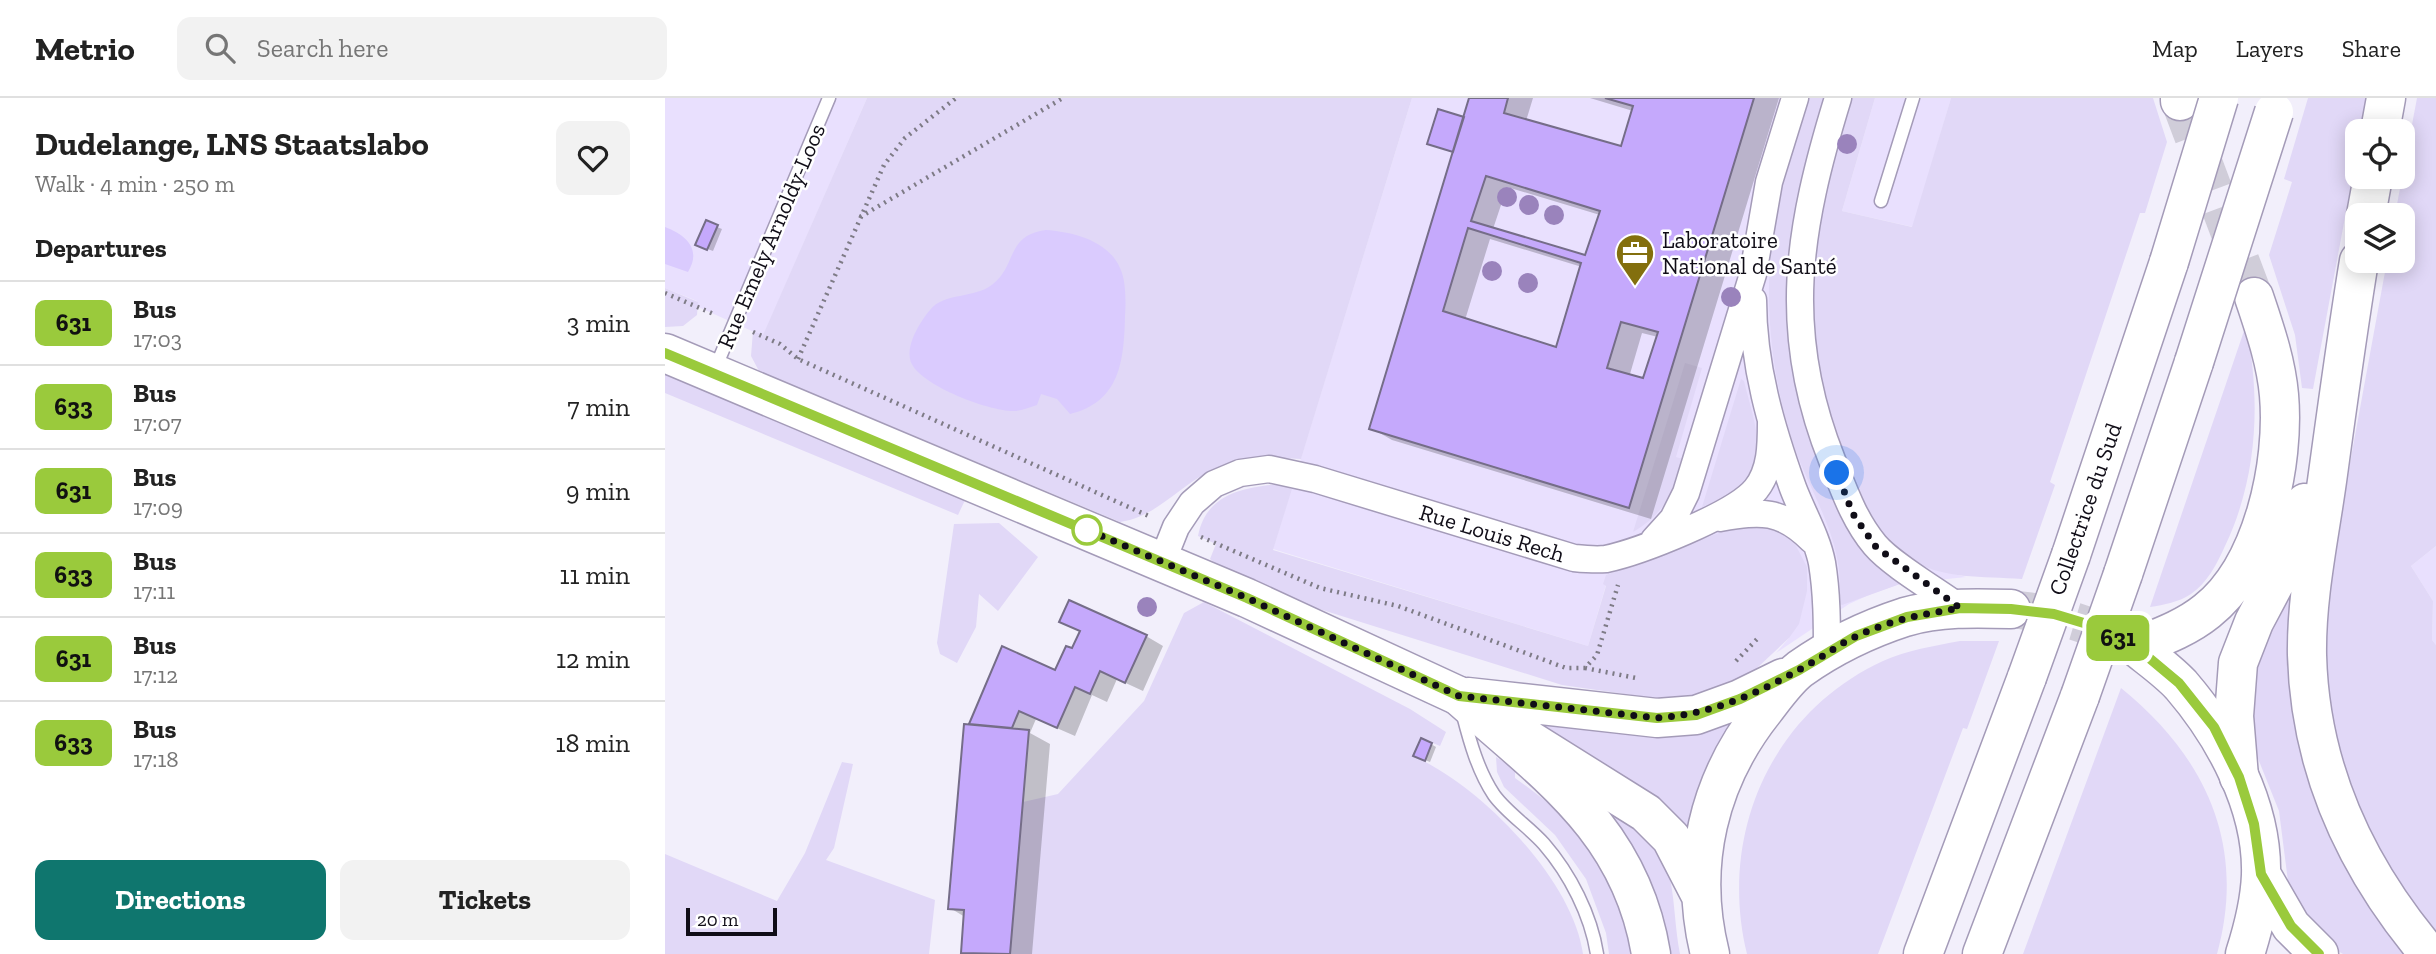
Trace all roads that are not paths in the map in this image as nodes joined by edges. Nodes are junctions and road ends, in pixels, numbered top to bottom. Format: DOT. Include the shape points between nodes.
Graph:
graph roads {
  1 [pos="829,98"];
  2 [pos="1795,98"];
  3 [pos="1838,98"];
  4 [pos="1913,98"];
  5 [pos="2220,98"];
  6 [pos="2386,98"];
  7 [pos="2276,105"];
  8 [pos="2382,119"];
  9 [pos="1881,201"];
  10 [pos="2357,273"];
  11 [pos="1753,274"];
  12 [pos="2254,297"];
  13 [pos="2350,312"];
  14 [pos="665,353"];
  15 [pos="713,374"];
  16 [pos="1771,422"];
  17 [pos="1708,520"];
  18 [pos="1651,544"];
  19 [pos="1816,544"];
  20 [pos="1162,562"];
  21 [pos="1960,608"];
  22 [pos="2011,609"];
  23 [pos="1813,662"];
  24 [pos="1459,696"];
  25 [pos="2239,777"];
  26 [pos="2261,874"];
  27 [pos="1700,894"];
  28 [pos="1597,954"];
  29 [pos="1651,954"];
  30 [pos="1710,954"];
  31 [pos="1923,954"];
  32 [pos="1982,954"];
  33 [pos="2245,954"];
  34 [pos="2319,954"];
  35 [pos="2429,954"];
  1 -- 15 [label="lane, Rue Emely Arnoldy-Loos"];
  2 -- 11 [label="street, Rue Louis Rech" via="1769,182"];
  3 -- 21 [label="street" via="1816,171 1802,242 1798,310 1806,377 1820,431 1853,514 1876,547"];
  4 -- 9 [label="lane"];
  5 -- 31 [label="main road, Collectrice du Sud, bridge" via="2071,555"];
  6 -- 8 [label="main road"];
  7 -- 32 [label="main road, bridge" via="2123,574"];
  10 -- 13 [label="main road"];
  11 -- 16 [label="street" via="1753,328"];
  11 -- 18 [label="street, Rue Louis Rech" via="1686,493"];
  12 -- 25 [label="main road" via="2271,346 2279,396 2279,447 2270,498 2254,547 2235,581 2208,610 2175,632 2136,647 2179,683 2214,727"];
  13 -- 25 [label="main road" via="2289,556 2238,663 2234,716"];
  13 -- 35 [label="main road" via="2311,594 2307,656 2315,724 2332,791 2355,850 2393,912"];
  14 -- 15 [label="main road"];
  15 -- 20 [label="main road"];
  16 -- 17 [label="street" via="1766,472 1756,489"];
  16 -- 19 [label="street"];
  17 -- 18 [label="street"];
  17 -- 19 [label="street" via="1771,514 1789,520"];
  18 -- 20 [label="street, Rue Louis Rech" via="1602,559 1574,558 1269,469 1240,472 1214,484 1192,503"];
  19 -- 23 [label="street" via="1827,612"];
  20 -- 24 [label="main road"];
  21 -- 22 [label="main road"];
  21 -- 23 [label="main road" via="1907,617 1856,636"];
  23 -- 24 [label="main road" via="1696,715 1670,717"];
  23 -- 27 [label="main road" via="1749,728 1727,766 1701,850"];
  24 -- 27 [label="main road" via="1646,813 1671,838"];
  24 -- 28 [label="lane" via="1472,749 1495,795 1545,845 1574,888"];
  24 -- 29 [label="main road" via="1565,791 1601,830 1633,883"];
  25 -- 26 [label="main road" via="2254,824"];
  26 -- 33 [label="main road"];
  26 -- 34 [label="main road" via="2291,926"];
  27 -- 30 [label="main road"];
}
